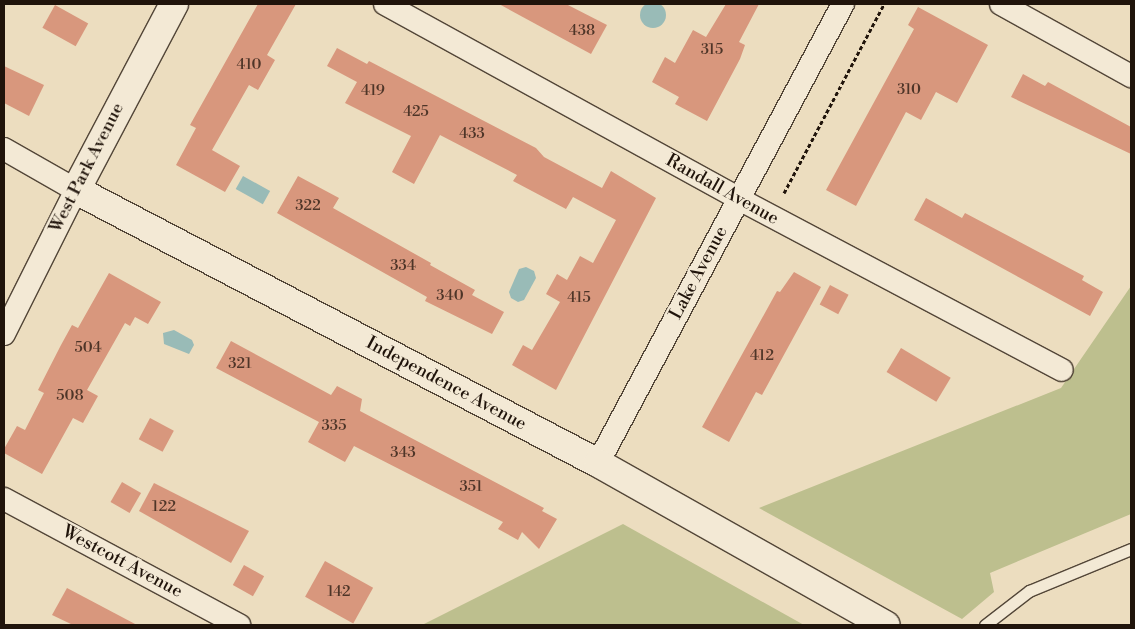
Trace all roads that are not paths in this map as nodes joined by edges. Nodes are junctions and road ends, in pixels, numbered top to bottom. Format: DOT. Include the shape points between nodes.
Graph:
graph roads {
  1 [pos="174,4"];
  2 [pos="385,4"];
  3 [pos="843,4"];
  4 [pos="1001,4"];
  5 [pos="1131,76"];
  6 [pos="4,149"];
  7 [pos="76,190"];
  8 [pos="739,199"];
  9 [pos="4,334"];
  10 [pos="1062,370"];
  11 [pos="598,463"];
  12 [pos="4,499"];
  13 [pos="1131,549"];
  14 [pos="239,625"];
  15 [pos="885,625"];
  16 [pos="985,625"];
  1 -- 7 [label="street, West Park Avenue"];
  2 -- 8 [label="street, Randall Avenue"];
  3 -- 8 [label="street, Lake Avenue"];
  4 -- 5 [label="street"];
  6 -- 7 [label="street, Independence Avenue"];
  7 -- 9 [label="street, West Park Avenue"];
  7 -- 11 [label="street, Independence Avenue"];
  8 -- 10 [label="street, Randall Avenue"];
  8 -- 11 [label="street, Lake Avenue"];
  11 -- 15 [label="street, Independence Avenue"];
  12 -- 14 [label="street, Westcott Avenue"];
  13 -- 16 [label="lane" via="1029,591"];
}
